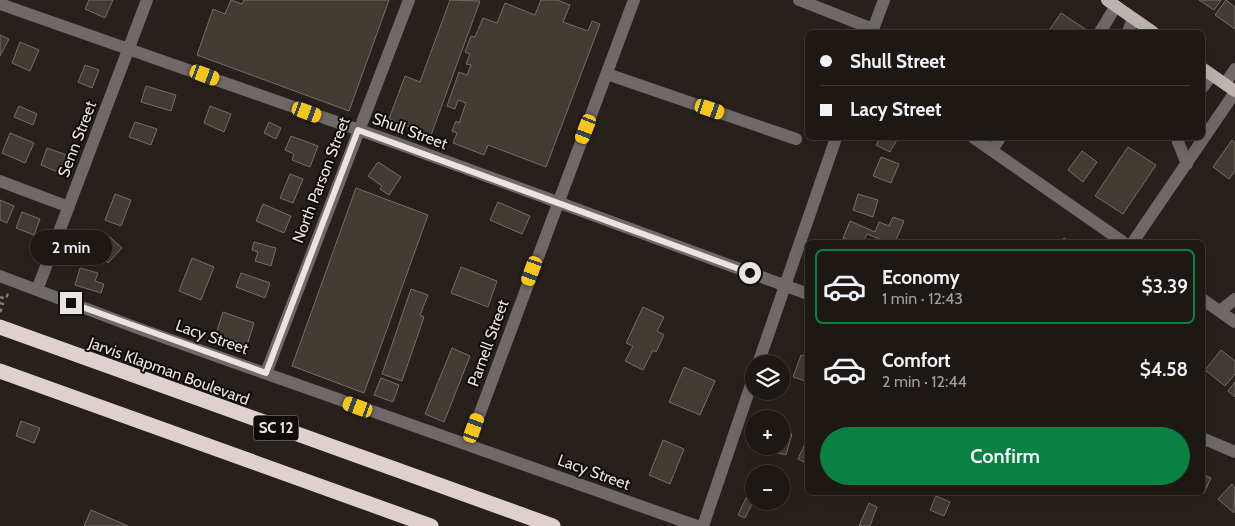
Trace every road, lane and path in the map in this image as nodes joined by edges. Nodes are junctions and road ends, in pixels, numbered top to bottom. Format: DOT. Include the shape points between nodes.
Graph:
graph roads {
  1 [pos="147,0"];
  2 [pos="409,0"];
  3 [pos="634,0"];
  4 [pos="884,0"];
  5 [pos="805,1"];
  6 [pos="1111,2"];
  7 [pos="0,4"];
  8 [pos="1133,19"];
  9 [pos="870,30"];
  10 [pos="872,30"];
  11 [pos="1101,30"];
  12 [pos="1129,30"];
  13 [pos="1150,30"];
  14 [pos="128,49"];
  15 [pos="1235,69"];
  16 [pos="1207,71"];
  17 [pos="606,74"];
  18 [pos="1232,89"];
  19 [pos="358,130"];
  20 [pos="1205,134"];
  21 [pos="796,139"];
  22 [pos="835,140"];
  23 [pos="977,140"];
  24 [pos="999,140"];
  25 [pos="1178,140"];
  26 [pos="1201,140"];
  27 [pos="992,150"];
  28 [pos="1187,164"];
  29 [pos="0,181"];
  30 [pos="558,203"];
  31 [pos="69,207"];
  32 [pos="1120,240"];
  33 [pos="1134,240"];
  34 [pos="0,276"];
  35 [pos="785,286"];
  36 [pos="37,290"];
  37 [pos="805,293"];
  38 [pos="1235,299"];
  39 [pos="1205,301"];
  40 [pos="0,302"];
  41 [pos="1220,311"];
  42 [pos="0,313"];
  43 [pos="1235,322"];
  44 [pos="0,328"];
  45 [pos="761,355"];
  46 [pos="0,371"];
  47 [pos="266,373"];
  48 [pos="746,400"];
  49 [pos="1205,439"];
  50 [pos="468,445"];
  51 [pos="1235,452"];
  52 [pos="431,526"];
  53 [pos="553,526"];
  54 [pos="697,526"];
  55 [pos="703,526"];
  1 -- 14 [label="street, Senn Street"];
  2 -- 19 [label="street, North Parson Street"];
  3 -- 17 [label="street, Parnell Street"];
  4 -- 10 [label="street"];
  5 -- 9 [label="street"];
  6 -- 8 [label="main road"];
  6 -- 11 [label="street"];
  7 -- 14 [label="street, Shull Street"];
  8 -- 12 [label="street"];
  8 -- 13 [label="main road"];
  14 -- 19 [label="street, Shull Street"];
  14 -- 31 [label="street, Senn Street"];
  15 -- 18 [label="street"];
  16 -- 18 [label="main road"];
  17 -- 21 [label="street"];
  17 -- 30 [label="street, Parnell Street"];
  18 -- 20 [label="street"];
  19 -- 30 [label="street, Shull Street"];
  19 -- 47 [label="street, North Parson Street"];
  22 -- 35 [label="street"];
  23 -- 27 [label="street"];
  24 -- 27 [label="street"];
  25 -- 28 [label="street"];
  26 -- 28 [label="street"];
  27 -- 32 [label="street"];
  28 -- 33 [label="street"];
  29 -- 31 [label="street"];
  30 -- 35 [label="street, Shull Street"];
  30 -- 50 [label="street, Parnell Street"];
  31 -- 36 [label="street, Senn Street"];
  34 -- 36 [label="street, Lacy Street"];
  35 -- 37 [label="street, Shull Street"];
  35 -- 45 [label="street"];
  36 -- 47 [label="street, Lacy Street"];
  38 -- 41 [label="street"];
  39 -- 41 [label="street"];
  40 -- 42 [label="path" via="4,304"];
  41 -- 43 [label="street"];
  44 -- 53 [label="highway, Jarvis Klapman Boulevard / SC 12"];
  46 -- 52 [label="highway, SC 12"];
  47 -- 50 [label="street, Lacy Street"];
  48 -- 55 [label="street"];
  49 -- 51 [label="street"];
  50 -- 54 [label="street, Lacy Street"];
}
